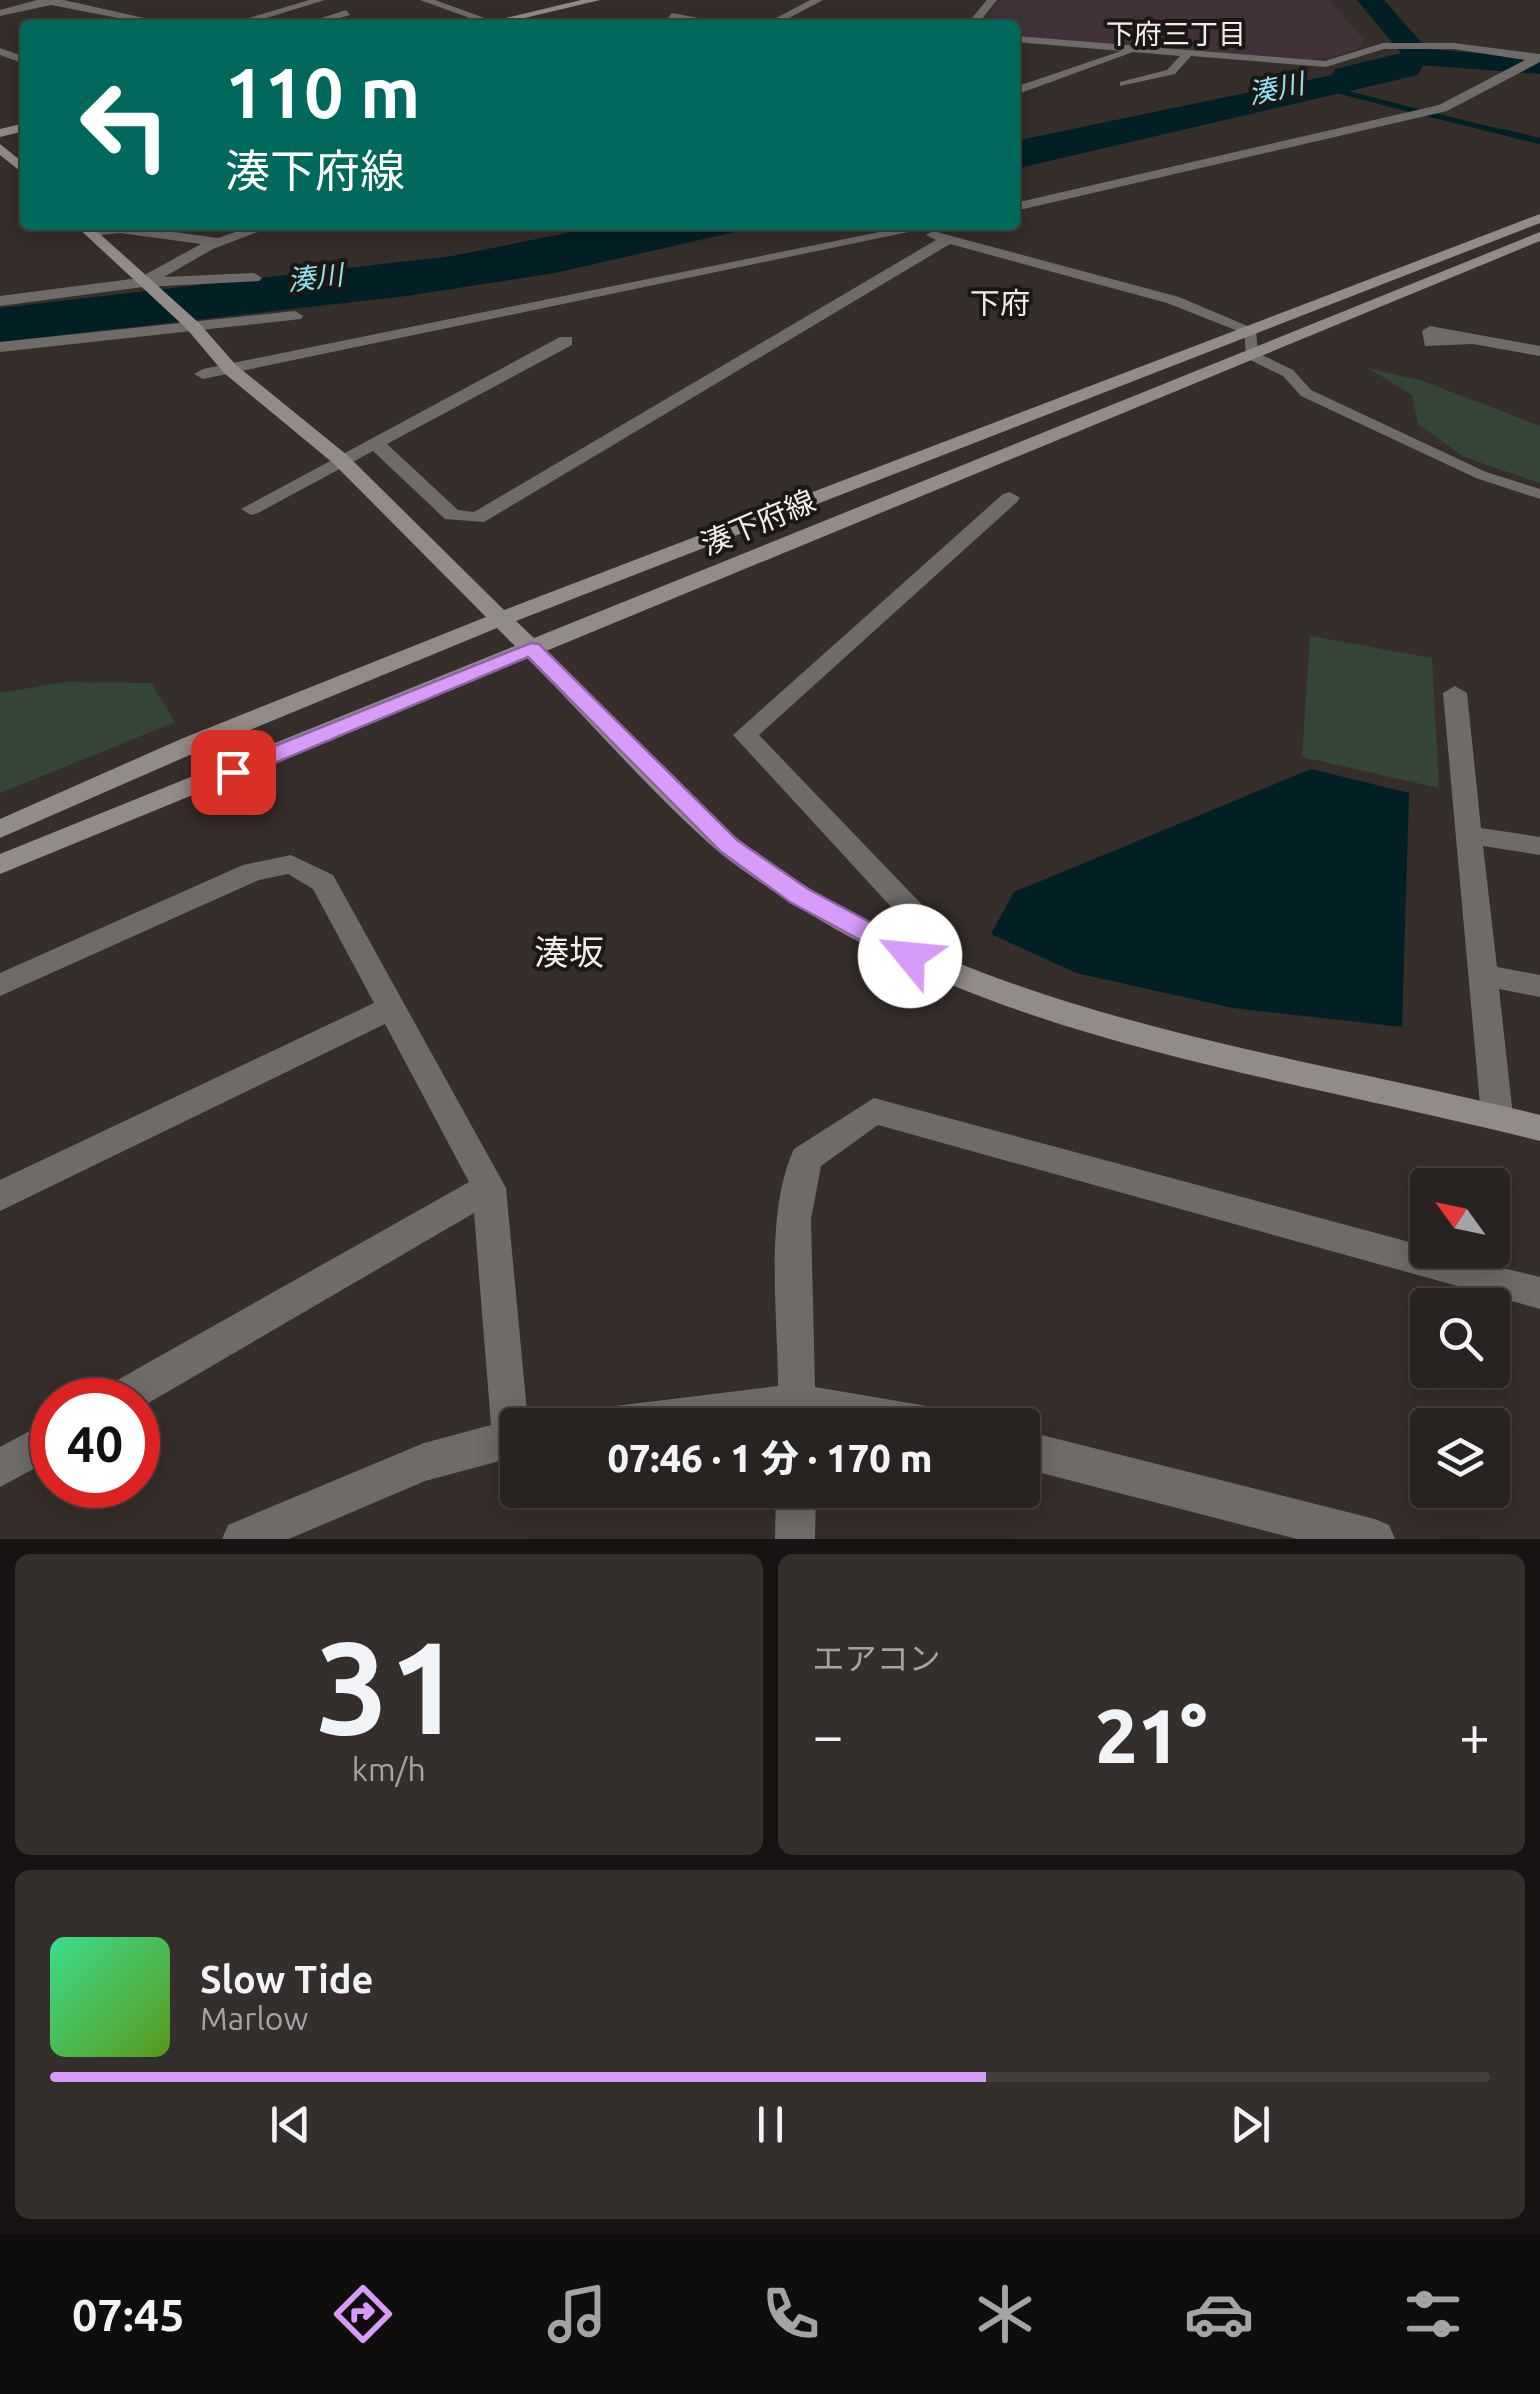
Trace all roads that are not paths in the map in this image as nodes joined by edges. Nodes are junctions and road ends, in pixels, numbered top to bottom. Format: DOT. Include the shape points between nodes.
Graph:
graph roads {
  1 [pos="320,0"];
  2 [pos="425,0"];
  3 [pos="595,0"];
  4 [pos="818,0"];
  5 [pos="992,0"];
  6 [pos="51,1"];
  7 [pos="0,13"];
  8 [pos="346,13"];
  9 [pos="672,16"];
  10 [pos="145,20"];
  11 [pos="249,20"];
  12 [pos="322,20"];
  13 [pos="480,20"];
  14 [pos="508,20"];
  15 [pos="693,20"];
  16 [pos="778,20"];
  17 [pos="976,20"];
  18 [pos="1020,39"];
  19 [pos="1136,50"];
  20 [pos="1187,54"];
  21 [pos="1538,59"];
  22 [pos="1124,84"];
  23 [pos="1020,89"];
  24 [pos="0,148"];
  25 [pos="19,159"];
  26 [pos="1020,206"];
  27 [pos="1540,218"];
  28 [pos="88,230"];
  29 [pos="128,230"];
  30 [pos="254,230"];
  31 [pos="914,230"];
  32 [pos="1540,236"];
  33 [pos="948,239"];
  34 [pos="219,242"];
  35 [pos="254,278"];
  36 [pos="143,282"];
  37 [pos="0,301"];
  38 [pos="295,316"];
  39 [pos="193,326"];
  40 [pos="1249,330"];
  41 [pos="1464,335"];
  42 [pos="566,341"];
  43 [pos="0,348"];
  44 [pos="1540,351"];
  45 [pos="1251,355"];
  46 [pos="230,368"];
  47 [pos="203,374"];
  48 [pos="376,444"];
  49 [pos="340,459"];
  50 [pos="1540,494"];
  51 [pos="1010,498"];
  52 [pos="251,509"];
  53 [pos="503,618"];
  54 [pos="531,649"];
  55 [pos="1455,693"];
  56 [pos="0,829"];
  57 [pos="1471,835"];
  58 [pos="1540,846"];
  59 [pos="0,865"];
  60 [pos="910,956"];
  61 [pos="1483,975"];
  62 [pos="0,986"];
  63 [pos="1540,986"];
  64 [pos="391,1008"];
  65 [pos="1497,1116"];
  66 [pos="1540,1128"];
  67 [pos="489,1188"];
  68 [pos="0,1196"];
  69 [pos="1540,1292"];
  70 [pos="156,1378"];
  71 [pos="511,1408"];
  72 [pos="797,1408"];
  73 [pos="500,1442"];
  74 [pos="30,1451"];
  75 [pos="1040,1454"];
  76 [pos="0,1468"];
  77 [pos="796,1508"];
  78 [pos="242,1539"];
  79 [pos="795,1539"];
  80 [pos="1375,1539"];
  1 -- 11 [label="street"];
  2 -- 13 [label="street"];
  3 -- 14 [label="main road"];
  4 -- 16 [label="street"];
  5 -- 17 [label="street"];
  6 -- 7 [label="street"];
  6 -- 10 [label="street"];
  8 -- 12 [label="street"];
  9 -- 15 [label="street"];
  18 -- 19 [label="street"];
  19 -- 20 [label="street"];
  19 -- 23 [label="street"];
  20 -- 21 [label="street" via="1326,64 1383,46 1430,45"];
  20 -- 22 [label="street" via="1171,72"];
  21 -- 26 [label="street" via="1443,108"];
  24 -- 25 [label="main road"];
  27 -- 40 [label="main road, 湊下府線"];
  28 -- 36 [label="main road"];
  29 -- 34 [label="street"];
  30 -- 34 [label="street"];
  31 -- 33 [label="street"];
  31 -- 46 [label="street"];
  32 -- 45 [label="main road, 湊下府線"];
  33 -- 40 [label="street" via="1172,300"];
  33 -- 48 [label="street" via="477,518 452,515"];
  34 -- 36 [label="street"];
  35 -- 36 [label="street"];
  36 -- 37 [label="street"];
  36 -- 39 [label="main road"];
  38 -- 39 [label="street"];
  39 -- 43 [label="street"];
  39 -- 46 [label="main road"];
  40 -- 45 [label="lane"];
  40 -- 53 [label="main road, 湊下府線"];
  41 -- 44 [label="street"];
  42 -- 48 [label="street"];
  45 -- 50 [label="lane" via="1288,373 1306,394 1481,475"];
  45 -- 54 [label="main road, 湊下府線"];
  46 -- 47 [label="street"];
  46 -- 49 [label="main road"];
  48 -- 49 [label="street"];
  49 -- 52 [label="street"];
  49 -- 53 [label="main road"];
  51 -- 60 [label="street" via="746,735 920,920"];
  53 -- 54 [label="main road"];
  53 -- 56 [label="main road, 湊下府線"];
  54 -- 59 [label="main road, 湊下府線"];
  54 -- 60 [label="main road" via="729,846 799,896"];
  55 -- 57 [label="street"];
  57 -- 58 [label="street"];
  57 -- 61 [label="street"];
  60 -- 65 [label="main road" via="1196,1050"];
  61 -- 63 [label="street"];
  61 -- 65 [label="street"];
  62 -- 64 [label="street" via="254,872 291,864 323,882"];
  64 -- 67 [label="street"];
  64 -- 68 [label="street"];
  65 -- 66 [label="main road"];
  67 -- 70 [label="street"];
  67 -- 71 [label="street"];
  69 -- 72 [label="street" via="874,1112 806,1159 794,1219"];
  73 -- 78 [label="street" via="424,1462"];
  74 -- 76 [label="street"];
  75 -- 80 [label="street"];
  77 -- 79 [label="street"];
}
